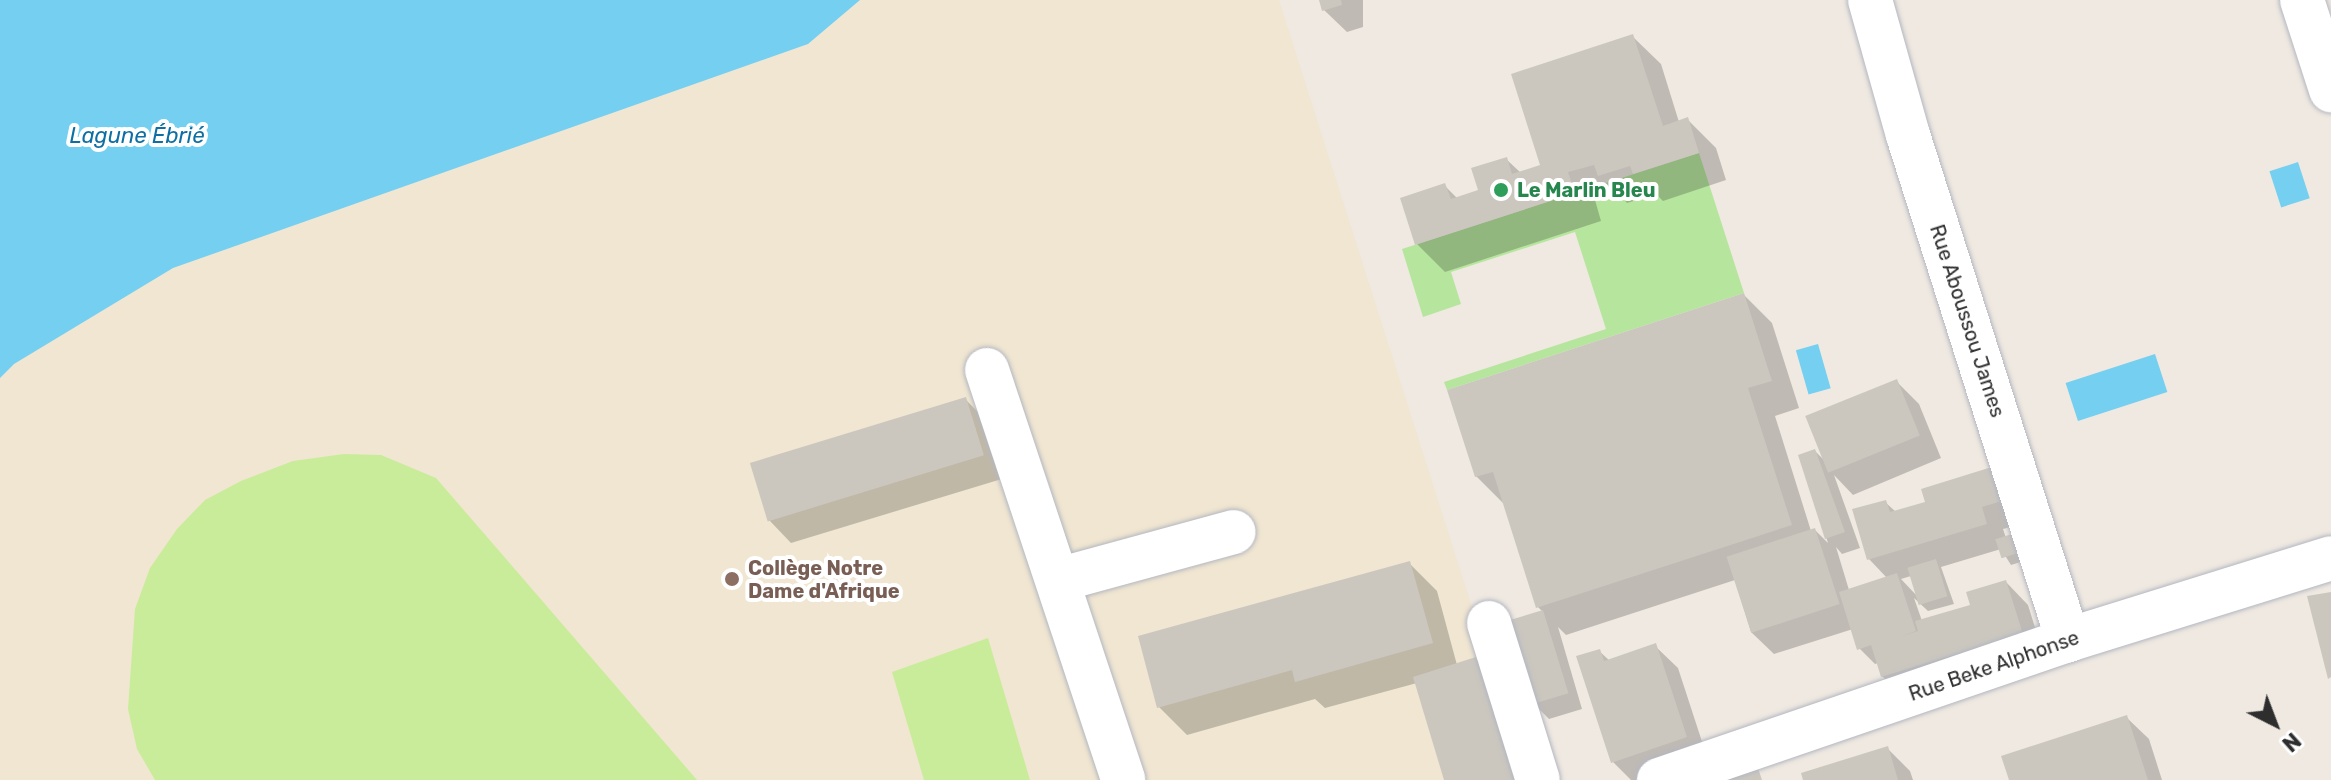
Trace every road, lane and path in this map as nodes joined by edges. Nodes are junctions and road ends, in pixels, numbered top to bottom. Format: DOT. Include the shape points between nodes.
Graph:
graph roads {
  1 [pos="1870,0"];
  2 [pos="2302,0"];
  3 [pos="2331,90"];
  4 [pos="987,370"];
  5 [pos="1234,532"];
  6 [pos="2331,558"];
  7 [pos="1058,580"];
  8 [pos="1489,623"];
  9 [pos="2068,640"];
  10 [pos="1123,780"];
  11 [pos="1538,780"];
  12 [pos="1659,780"];
  1 -- 9 [label="street, Rue Aboussou James"];
  2 -- 3 [label="street"];
  4 -- 7 [label="street"];
  5 -- 7 [label="street"];
  6 -- 9 [label="street, Rue Beke Alphonse"];
  7 -- 10 [label="street"];
  8 -- 11 [label="street"];
  9 -- 12 [label="street, Rue Beke Alphonse"];
}
